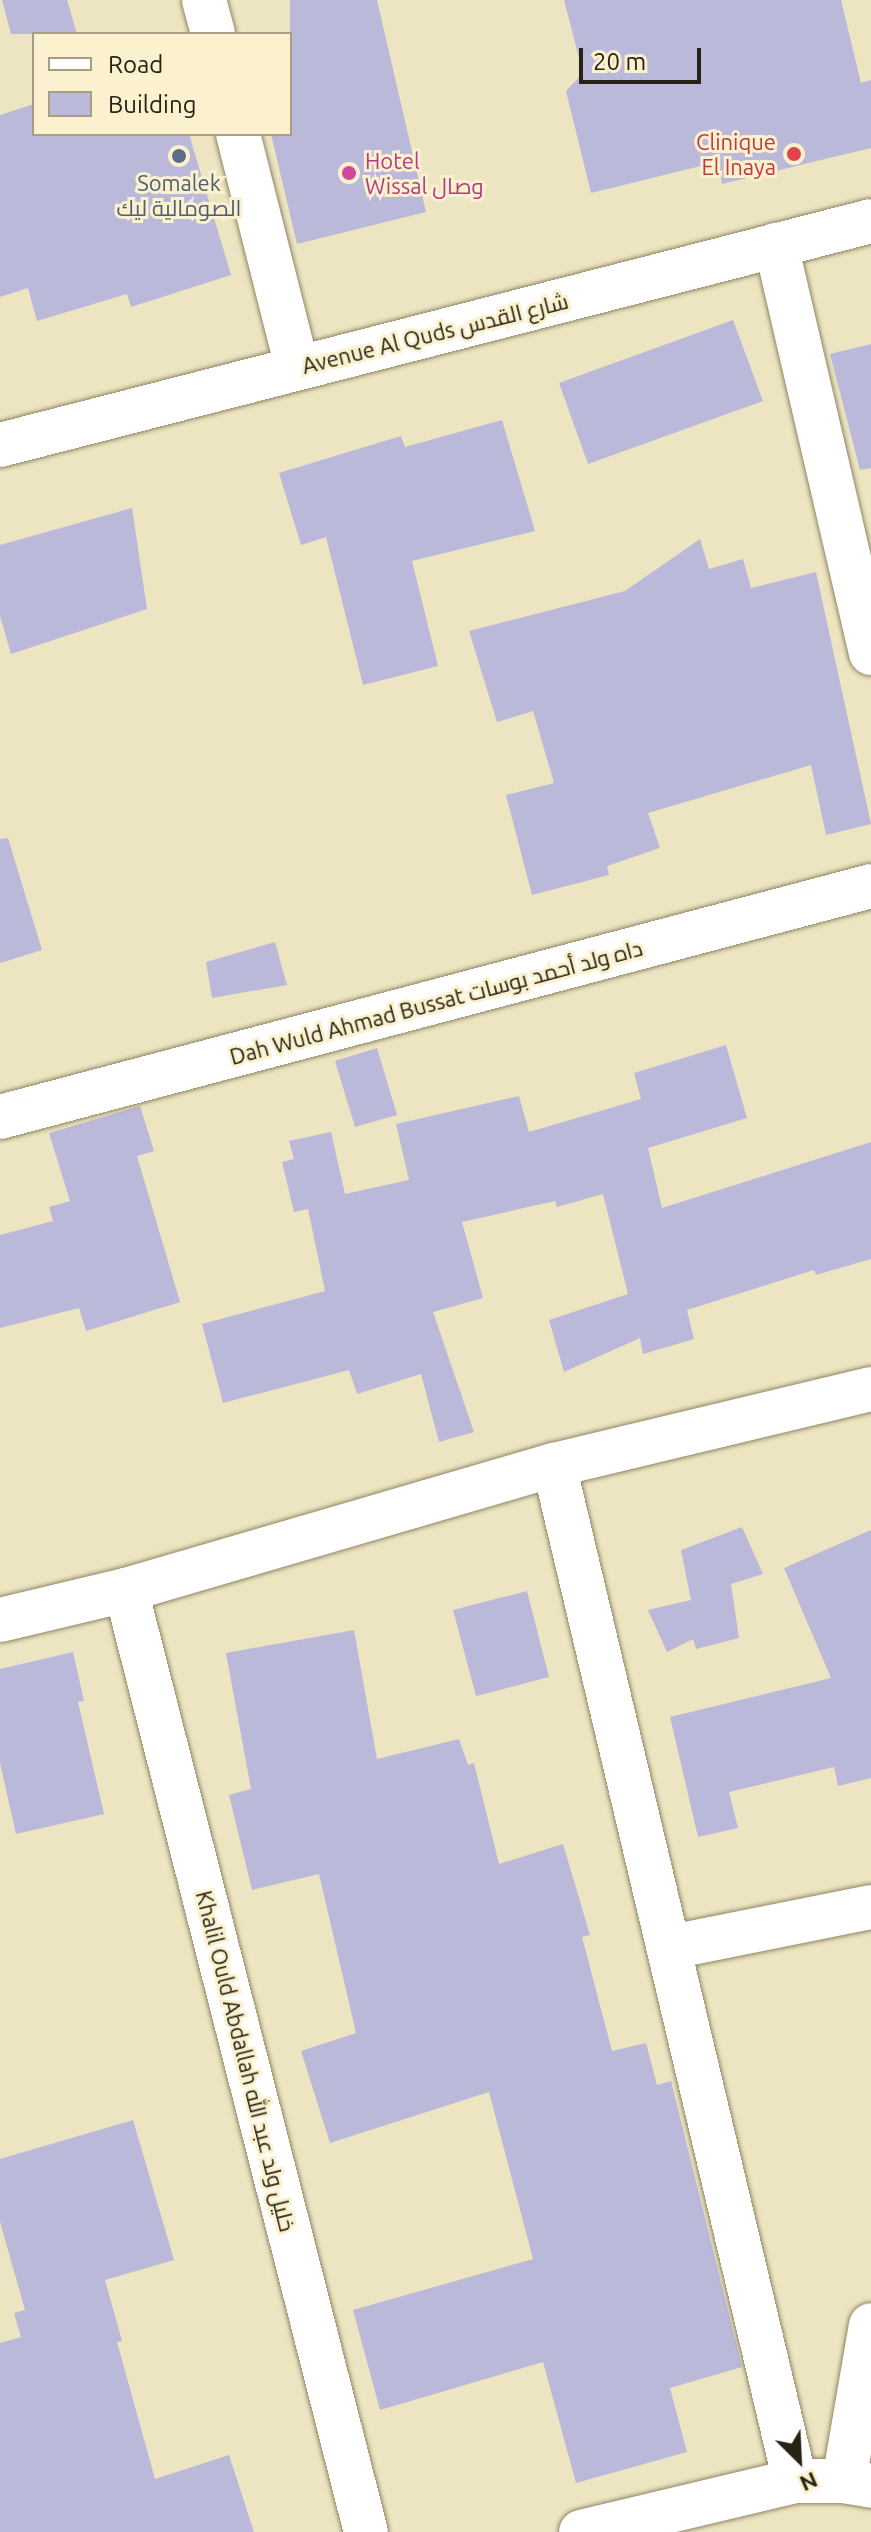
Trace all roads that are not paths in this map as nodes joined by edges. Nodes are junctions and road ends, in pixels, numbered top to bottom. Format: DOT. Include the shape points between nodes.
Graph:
graph roads {
  1 [pos="204,0"];
  2 [pos="212,32"];
  3 [pos="239,136"];
  4 [pos="871,221"];
  5 [pos="776,245"];
  6 [pos="297,368"];
  7 [pos="0,445"];
  8 [pos="852,489"];
  9 [pos="871,653"];
  10 [pos="871,886"];
  11 [pos="0,1117"];
  12 [pos="871,1389"];
  13 [pos="554,1465"];
  14 [pos="126,1590"];
  15 [pos="0,1620"];
  16 [pos="871,1907"];
  17 [pos="671,1947"];
  18 [pos="871,2325"];
  19 [pos="795,2481"];
  20 [pos="858,2483"];
  21 [pos="366,2532"];
  22 [pos="581,2532"];
  1 -- 2 [label="street"];
  3 -- 6 [label="street"];
  4 -- 5 [label="street, Avenue Al Quds شارع القدس"];
  5 -- 6 [label="street, Avenue Al Quds شارع القدس"];
  5 -- 8 [label="street"];
  6 -- 7 [label="street, Avenue Al Quds شارع القدس"];
  8 -- 9 [label="street"];
  10 -- 11 [label="street, Dah Wuld Ahmad Bussat داه ولد أحمد بوسات"];
  12 -- 13 [label="street"];
  13 -- 14 [label="street"];
  13 -- 17 [label="street"];
  14 -- 15 [label="street"];
  14 -- 21 [label="street, Khalil Ould Abdallah خليل ولد عبد الله"];
  16 -- 17 [label="street"];
  17 -- 19 [label="street"];
  18 -- 20 [label="street"];
  19 -- 20 [label="street"];
  19 -- 22 [label="street"];
}
